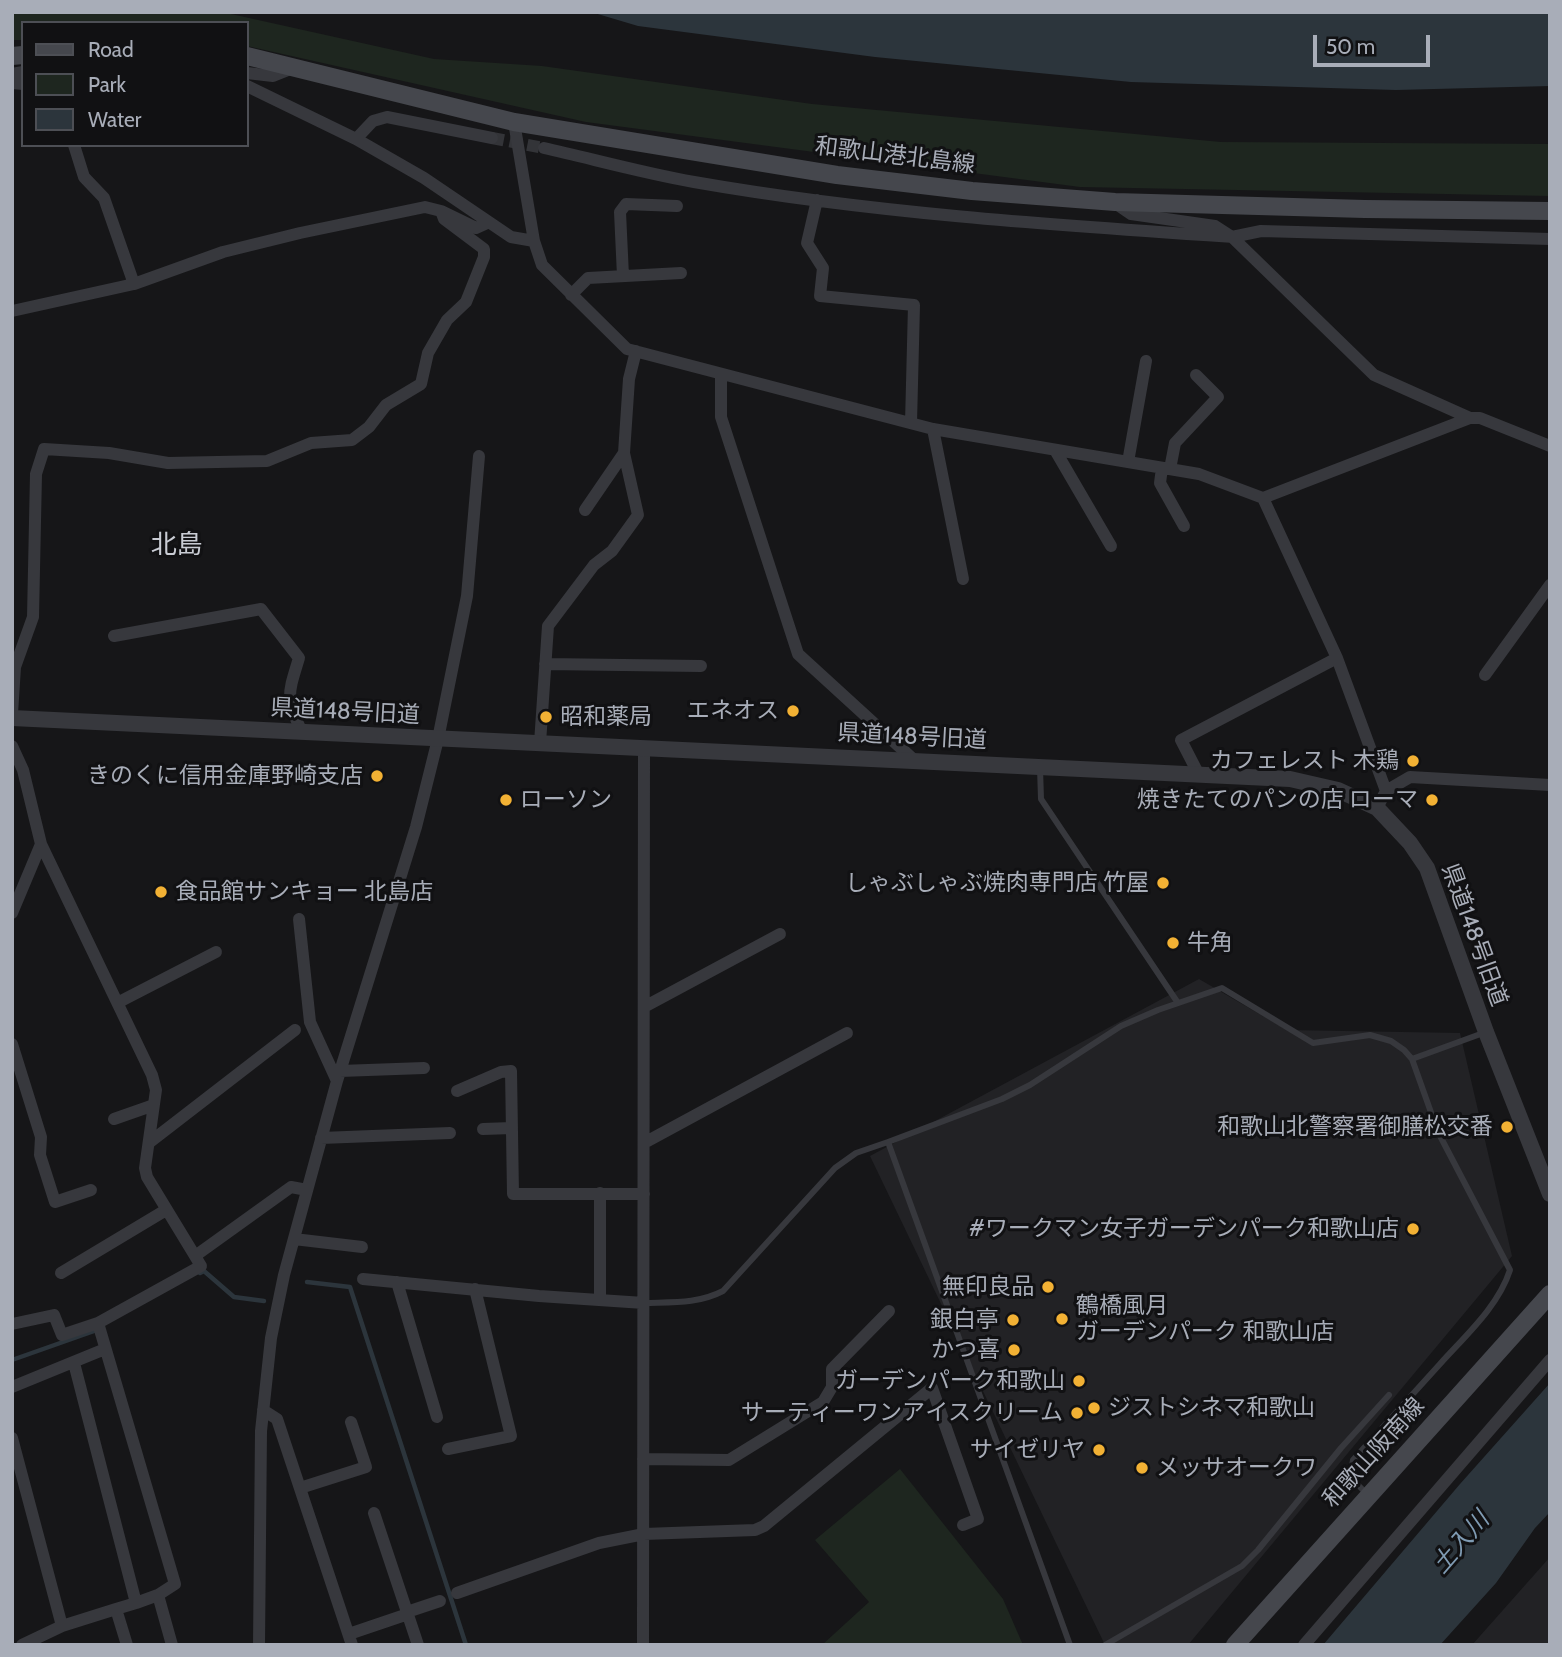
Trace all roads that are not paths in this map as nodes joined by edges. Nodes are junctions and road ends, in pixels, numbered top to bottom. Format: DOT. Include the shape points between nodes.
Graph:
graph roads {
  1 [pos="248,56"];
  2 [pos="296,66"];
  3 [pos="248,73"];
  4 [pos="248,86"];
  5 [pos="514,122"];
  6 [pos="492,138"];
  7 [pos="356,139"];
  8 [pos="75,147"];
  9 [pos="544,148"];
  10 [pos="817,200"];
  11 [pos="1115,202"];
  12 [pos="677,206"];
  13 [pos="441,211"];
  14 [pos="1550,211"];
  15 [pos="487,223"];
  16 [pos="1232,237"];
  17 [pos="1550,239"];
  18 [pos="534,241"];
  19 [pos="681,274"];
  20 [pos="623,276"];
  21 [pos="134,284"];
  22 [pos="571,295"];
  23 [pos="12,311"];
  24 [pos="635,351"];
  25 [pos="1146,360"];
  26 [pos="721,374"];
  27 [pos="1196,375"];
  28 [pos="1470,418"];
  29 [pos="911,423"];
  30 [pos="933,429"];
  31 [pos="1550,446"];
  32 [pos="1055,450"];
  33 [pos="624,453"];
  34 [pos="479,456"];
  35 [pos="1128,462"];
  36 [pos="1166,468"];
  37 [pos="1263,498"];
  38 [pos="585,510"];
  39 [pos="1184,526"];
  40 [pos="1111,545"];
  41 [pos="963,579"];
  42 [pos="1550,585"];
  43 [pos="114,636"];
  44 [pos="1337,658"];
  45 [pos="545,664"];
  46 [pos="701,666"];
  47 [pos="1485,675"];
  48 [pos="12,716"];
  49 [pos="302,732"];
  50 [pos="438,739"];
  51 [pos="540,743"];
  52 [pos="12,747"];
  53 [pos="644,748"];
  54 [pos="914,760"];
  55 [pos="1040,766"];
  56 [pos="1199,775"];
  57 [pos="1550,785"];
  58 [pos="1386,791"];
  59 [pos="1377,808"];
  60 [pos="41,844"];
  61 [pos="13,908"];
  62 [pos="299,919"];
  63 [pos="780,934"];
  64 [pos="216,952"];
  65 [pos="119,1002"];
  66 [pos="1178,1003"];
  67 [pos="644,1007"];
  68 [pos="295,1030"];
  69 [pos="1486,1032"];
  70 [pos="847,1033"];
  71 [pos="12,1044"];
  72 [pos="1412,1059"];
  73 [pos="424,1068"];
  74 [pos="338,1076"];
  75 [pos="457,1091"];
  76 [pos="154,1105"];
  77 [pos="114,1119"];
  78 [pos="512,1128"];
  79 [pos="483,1129"];
  80 [pos="450,1133"];
  81 [pos="321,1138"];
  82 [pos="150,1142"];
  83 [pos="888,1142"];
  84 [pos="644,1143"];
  85 [pos="307,1190"];
  86 [pos="91,1191"];
  87 [pos="600,1193"];
  88 [pos="644,1194"];
  89 [pos="1550,1194"];
  90 [pos="166,1210"];
  91 [pos="294,1239"];
  92 [pos="362,1247"];
  93 [pos="195,1256"];
  94 [pos="61,1273"];
  95 [pos="363,1279"];
  96 [pos="397,1282"];
  97 [pos="475,1289"];
  98 [pos="1550,1294"];
  99 [pos="600,1300"];
  100 [pos="644,1303"];
  101 [pos="889,1311"];
  102 [pos="12,1324"];
  103 [pos="99,1327"];
  104 [pos="106,1349"];
  105 [pos="1550,1360"];
  106 [pos="74,1363"];
  107 [pos="12,1387"];
  108 [pos="1389,1395"];
  109 [pos="263,1410"];
  110 [pos="437,1416"];
  111 [pos="351,1422"];
  112 [pos="12,1438"];
  113 [pos="448,1449"];
  114 [pos="643,1460"];
  115 [pos="300,1488"];
  116 [pos="1368,1495"];
  117 [pos="374,1513"];
  118 [pos="963,1525"];
  119 [pos="643,1534"];
  120 [pos="457,1593"];
  121 [pos="158,1595"];
  122 [pos="440,1601"];
  123 [pos="136,1603"];
  124 [pos="116,1609"];
  125 [pos="407,1613"];
  126 [pos="62,1626"];
  127 [pos="350,1639"];
  128 [pos="22,1645"];
  129 [pos="127,1645"];
  130 [pos="172,1645"];
  131 [pos="259,1645"];
  132 [pos="418,1645"];
  133 [pos="643,1645"];
  134 [pos="1070,1645"];
  135 [pos="1105,1645"];
  136 [pos="1235,1645"];
  137 [pos="1304,1645"];
  1 -- 2 [label="main road, 和歌山港北島線"];
  2 -- 3 [label="street" via="273,76"];
  2 -- 5 [label="main road, 和歌山港北島線"];
  4 -- 7 [label="street"];
  5 -- 11 [label="main road, 和歌山港北島線" via="837,175"];
  5 -- 18 [label="street"];
  6 -- 7 [label="street" via="387,117 373,121"];
  7 -- 15 [label="street" via="424,178"];
  8 -- 21 [label="street" via="85,177 104,198"];
  9 -- 10 [label="street" via="692,181"];
  10 -- 16 [label="street" via="1019,222"];
  10 -- 29 [label="street" via="807,243 823,268 820,296 914,305"];
  11 -- 14 [label="main road, 和歌山港北島線"];
  11 -- 16 [label="street" via="1131,214 1215,226"];
  12 -- 20 [label="street" via="626,204 620,212"];
  13 -- 15 [label="street" via="477,228"];
  13 -- 21 [label="street" via="425,207 300,233 223,252"];
  13 -- 48 [label="street" via="444,219 484,249 484,257 466,302 447,320 428,353 421,384 386,405 352,440 311,443 251,463 168,463 44,449 36,474 33,617 15,667"];
  15 -- 18 [label="street" via="511,237"];
  16 -- 17 [label="street" via="1261,231"];
  16 -- 28 [label="street" via="1374,375"];
  18 -- 22 [label="street" via="542,265"];
  19 -- 20 [label="street"];
  20 -- 22 [label="street" via="588,278"];
  21 -- 23 [label="street"];
  22 -- 24 [label="street" via="627,349"];
  24 -- 26 [label="street"];
  24 -- 33 [label="street"];
  25 -- 35 [label="street"];
  26 -- 29 [label="street"];
  26 -- 54 [label="street" via="721,417 798,654"];
  27 -- 36 [label="street" via="1218,397 1175,443"];
  28 -- 31 [label="street"];
  28 -- 37 [label="street"];
  29 -- 30 [label="street"];
  30 -- 32 [label="street"];
  30 -- 41 [label="street"];
  32 -- 35 [label="street"];
  32 -- 40 [label="street"];
  33 -- 38 [label="street"];
  33 -- 45 [label="street" via="638,515 548,626"];
  34 -- 50 [label="street" via="467,596"];
  35 -- 36 [label="street"];
  36 -- 37 [label="street" via="1199,474"];
  36 -- 39 [label="street" via="1160,483"];
  37 -- 44 [label="street"];
  42 -- 47 [label="street"];
  43 -- 49 [label="street" via="261,609 299,658 288,696"];
  44 -- 56 [label="street" via="1181,740"];
  44 -- 58 [label="street"];
  45 -- 46 [label="street"];
  45 -- 51 [label="street"];
  48 -- 49 [label="street, 県道148号旧道"];
  49 -- 50 [label="street, 県道148号旧道"];
  50 -- 51 [label="street, 県道148号旧道"];
  50 -- 74 [label="street" via="416,827"];
  51 -- 53 [label="street, 県道148号旧道"];
  52 -- 60 [label="street" via="23,770"];
  53 -- 54 [label="street, 県道148号旧道"];
  53 -- 67 [label="street"];
  54 -- 55 [label="street, 県道148号旧道"];
  55 -- 56 [label="street, 県道148号旧道"];
  55 -- 66 [label="lane" via="1041,799"];
  56 -- 59 [label="street, 県道148号旧道" via="1290,779 1338,790"];
  57 -- 58 [label="street" via="1410,777"];
  58 -- 59 [label="street"];
  59 -- 69 [label="street, 県道148号旧道" via="1427,868"];
  60 -- 61 [label="street"];
  60 -- 65 [label="street"];
  62 -- 74 [label="street" via="310,1022"];
  63 -- 67 [label="street"];
  64 -- 65 [label="street"];
  65 -- 76 [label="street" via="152,1074"];
  66 -- 72 [label="lane" via="1222,988 1313,1043 1370,1035 1391,1041"];
  66 -- 83 [label="lane" via="1121,1026 1012,1094"];
  67 -- 84 [label="street"];
  68 -- 82 [label="street"];
  69 -- 72 [label="lane"];
  69 -- 89 [label="street, 県道148号旧道"];
  70 -- 84 [label="street"];
  71 -- 86 [label="street" via="41,1137 40,1154 55,1202"];
  72 -- 116 [label="lane" via="1438,1132 1510,1270 1488,1309 1353,1460 1350,1477"];
  73 -- 74 [label="street"];
  74 -- 81 [label="street"];
  75 -- 78 [label="street" via="510,1071"];
  76 -- 77 [label="street"];
  76 -- 82 [label="street"];
  78 -- 79 [label="street"];
  78 -- 87 [label="street" via="513,1194"];
  80 -- 81 [label="street"];
  81 -- 85 [label="street"];
  82 -- 90 [label="street" via="147,1177"];
  83 -- 100 [label="lane" via="856,1153 835,1168 723,1291 692,1302"];
  83 -- 134 [label="lane"];
  84 -- 88 [label="street"];
  85 -- 91 [label="street"];
  85 -- 93 [label="street" via="291,1187"];
  87 -- 88 [label="street"];
  87 -- 99 [label="street"];
  88 -- 100 [label="street"];
  90 -- 93 [label="street"];
  90 -- 94 [label="street"];
  91 -- 92 [label="street"];
  91 -- 109 [label="street" via="271,1338"];
  93 -- 103 [label="street" via="201,1266"];
  95 -- 96 [label="street"];
  96 -- 97 [label="street"];
  96 -- 110 [label="street"];
  97 -- 99 [label="street"];
  97 -- 113 [label="street" via="512,1436"];
  98 -- 116 [label="main road, 和歌山阪南線"];
  99 -- 100 [label="street"];
  100 -- 114 [label="street"];
  101 -- 114 [label="street" via="832,1369 832,1387 823,1402 729,1460"];
  102 -- 103 [label="street" via="54,1315 62,1335"];
  103 -- 104 [label="street"];
  104 -- 106 [label="street"];
  104 -- 121 [label="street" via="175,1584"];
  105 -- 137 [label="street"];
  106 -- 107 [label="street"];
  106 -- 123 [label="street"];
  108 -- 135 [label="lane" via="1242,1566"];
  109 -- 115 [label="street" via="277,1419"];
  109 -- 131 [label="street"];
  111 -- 115 [label="street" via="366,1467"];
  112 -- 126 [label="street"];
  114 -- 119 [label="street"];
  115 -- 127 [label="street"];
  116 -- 136 [label="main road, 和歌山阪南線"];
  117 -- 125 [label="street"];
  118 -- 119 [label="street" via="978,1519 932,1388 764,1526"];
  119 -- 120 [label="street" via="599,1543"];
  119 -- 133 [label="street"];
  121 -- 123 [label="street"];
  121 -- 130 [label="street"];
  122 -- 125 [label="street"];
  123 -- 124 [label="street"];
  124 -- 126 [label="street"];
  124 -- 129 [label="street"];
  125 -- 127 [label="street"];
  125 -- 132 [label="street"];
  126 -- 128 [label="street"];
}
